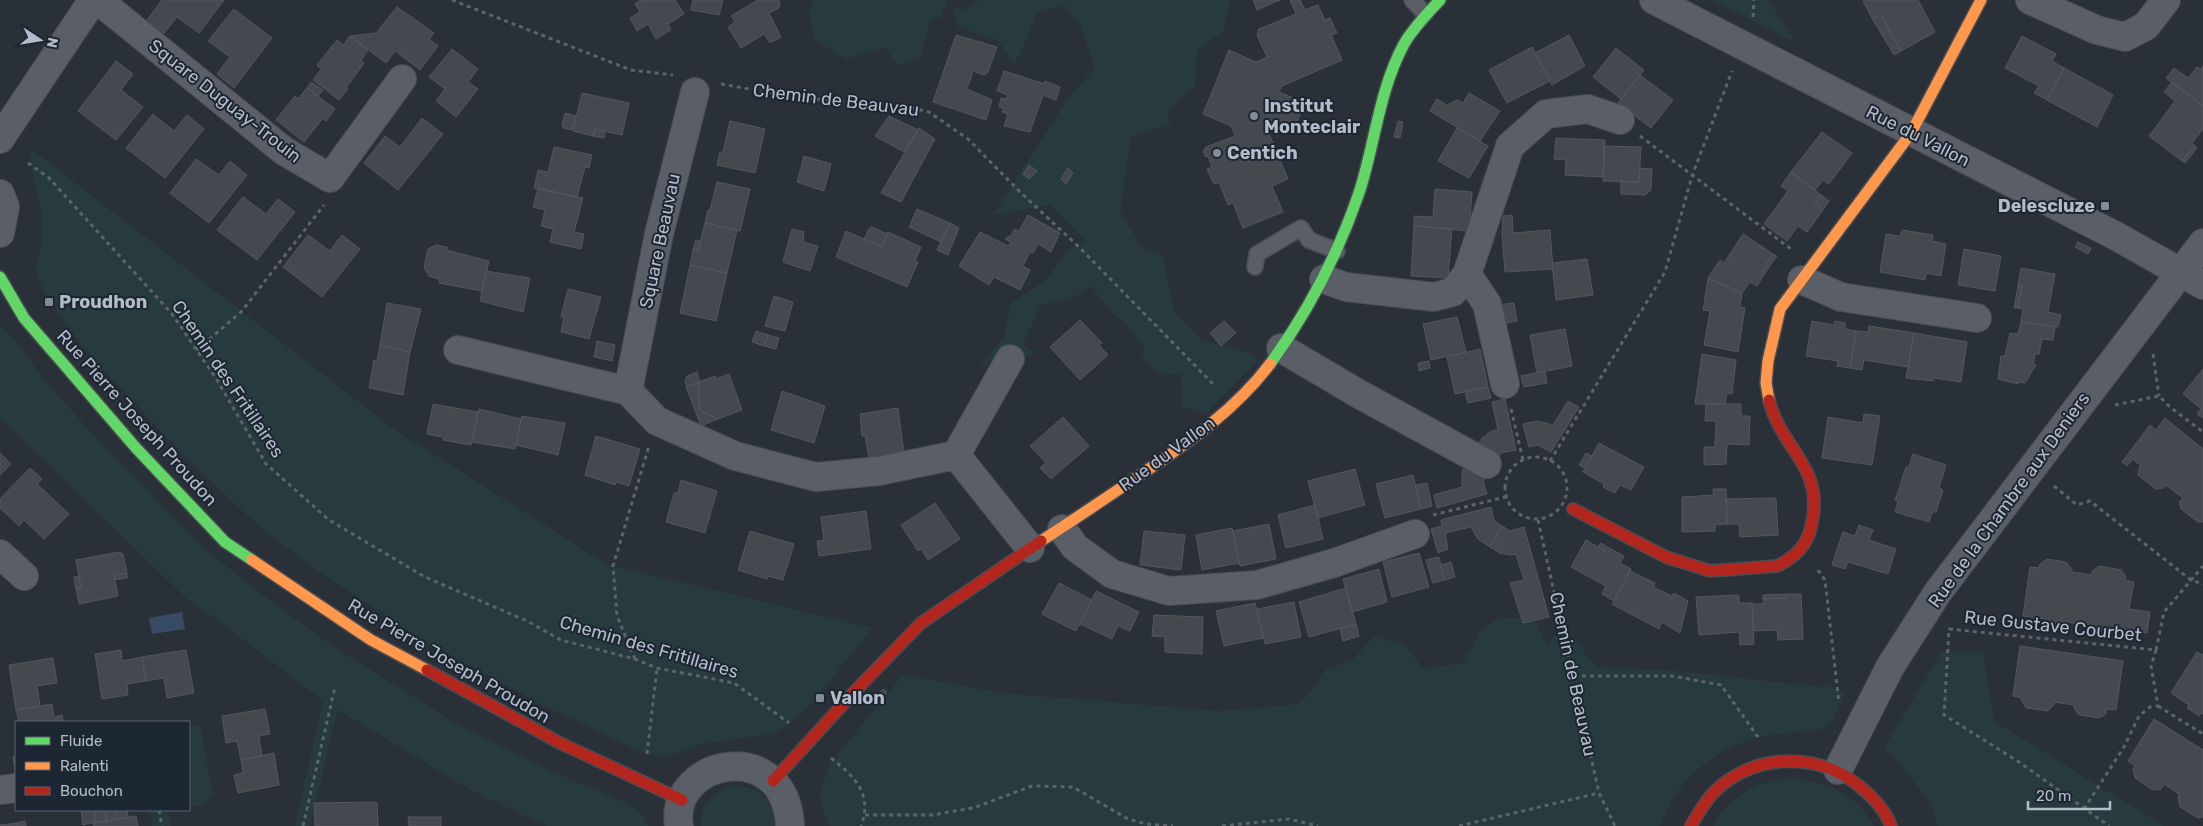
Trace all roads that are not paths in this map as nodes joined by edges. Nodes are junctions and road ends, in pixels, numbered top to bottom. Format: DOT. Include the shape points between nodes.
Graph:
graph roads {
  1 [pos="93,0"];
  2 [pos="98,0"];
  3 [pos="1412,0"];
  4 [pos="1440,0"];
  5 [pos="1654,0"];
  6 [pos="1981,0"];
  7 [pos="2030,0"];
  8 [pos="2166,0"];
  9 [pos="1425,14"];
  10 [pos="402,79"];
  11 [pos="697,84"];
  12 [pos="1620,120"];
  13 [pos="1911,133"];
  14 [pos="0,139"];
  15 [pos="0,194"];
  16 [pos="0,233"];
  17 [pos="2203,243"];
  18 [pos="1337,251"];
  19 [pos="1255,267"];
  20 [pos="1807,272"];
  21 [pos="1467,274"];
  22 [pos="0,278"];
  23 [pos="2192,278"];
  24 [pos="1324,279"];
  25 [pos="1977,318"];
  26 [pos="1281,348"];
  27 [pos="458,350"];
  28 [pos="1010,359"];
  29 [pos="1505,384"];
  30 [pos="628,391"];
  31 [pos="956,455"];
  32 [pos="1499,466"];
  33 [pos="1568,507"];
  34 [pos="1062,529"];
  35 [pos="1415,534"];
  36 [pos="1030,548"];
  37 [pos="0,554"];
  38 [pos="24,576"];
  39 [pos="1838,770"];
  40 [pos="773,781"];
  41 [pos="15,788"];
  42 [pos="0,790"];
  43 [pos="681,813"];
  44 [pos="790,826"];
  45 [pos="1691,826"];
  46 [pos="1891,826"];
  1 -- 14 [label="street"];
  2 -- 10 [label="street, Square Duguay-Trouin" via="284,151 330,178"];
  3 -- 9 [label="lane"];
  4 -- 9 [label="street, Rue du Vallon"];
  5 -- 13 [label="street, Rue du Vallon"];
  6 -- 13 [label="street"];
  7 -- 8 [label="street" via="2097,30 2125,37 2146,26"];
  9 -- 18 [label="street, Rue du Vallon" via="1402,47 1385,86 1360,189"];
  11 -- 30 [label="street, Square Beauvau" via="660,234"];
  12 -- 21 [label="street" via="1588,109 1546,114 1510,146"];
  13 -- 20 [label="street"];
  13 -- 23 [label="street, Rue du Vallon"];
  15 -- 16 [label="street" via="5,207"];
  17 -- 23 [label="street, Rue de la Chambre aux Deniers"];
  18 -- 19 [label="lane" via="1309,240 1301,228 1257,254"];
  18 -- 24 [label="street, Rue du Vallon"];
  20 -- 25 [label="street" via="1841,297"];
  20 -- 33 [label="street" via="1780,309 1771,341 1767,391 1775,420 1811,479 1816,503 1804,548 1777,566 1710,572 1666,557"];
  21 -- 24 [label="street" via="1453,292 1434,297 1346,287"];
  21 -- 29 [label="street" via="1487,304"];
  22 -- 43 [label="street, Rue Pierre Joseph Proudon" via="24,318 136,448 225,542 371,640"];
  23 -- 39 [label="street, Rue de la Chambre aux Deniers" via="1938,592 1890,667"];
  24 -- 26 [label="street, Rue du Vallon"];
  26 -- 32 [label="street" via="1359,394"];
  26 -- 34 [label="street, Rue du Vallon" via="1247,391 1194,439"];
  27 -- 30 [label="street"];
  28 -- 31 [label="street"];
  30 -- 31 [label="street" via="657,421 735,456 816,477 879,470"];
  31 -- 36 [label="street"];
  34 -- 35 [label="street" via="1075,547 1112,574 1169,591 1257,585"];
  34 -- 36 [label="street, Rue du Vallon"];
  36 -- 40 [label="street, Rue du Vallon" via="924,621"];
  37 -- 38 [label="street"];
  39 -- 45 [label="street" via="1807,761 1775,761 1744,770 1717,788 1696,813"];
  39 -- 46 [label="street" via="1859,783 1877,801"];
  40 -- 43 [label="street" via="757,770 742,766 722,767 705,774 690,787"];
  40 -- 44 [label="street" via="789,809"];
  41 -- 42 [label="street"];
}
